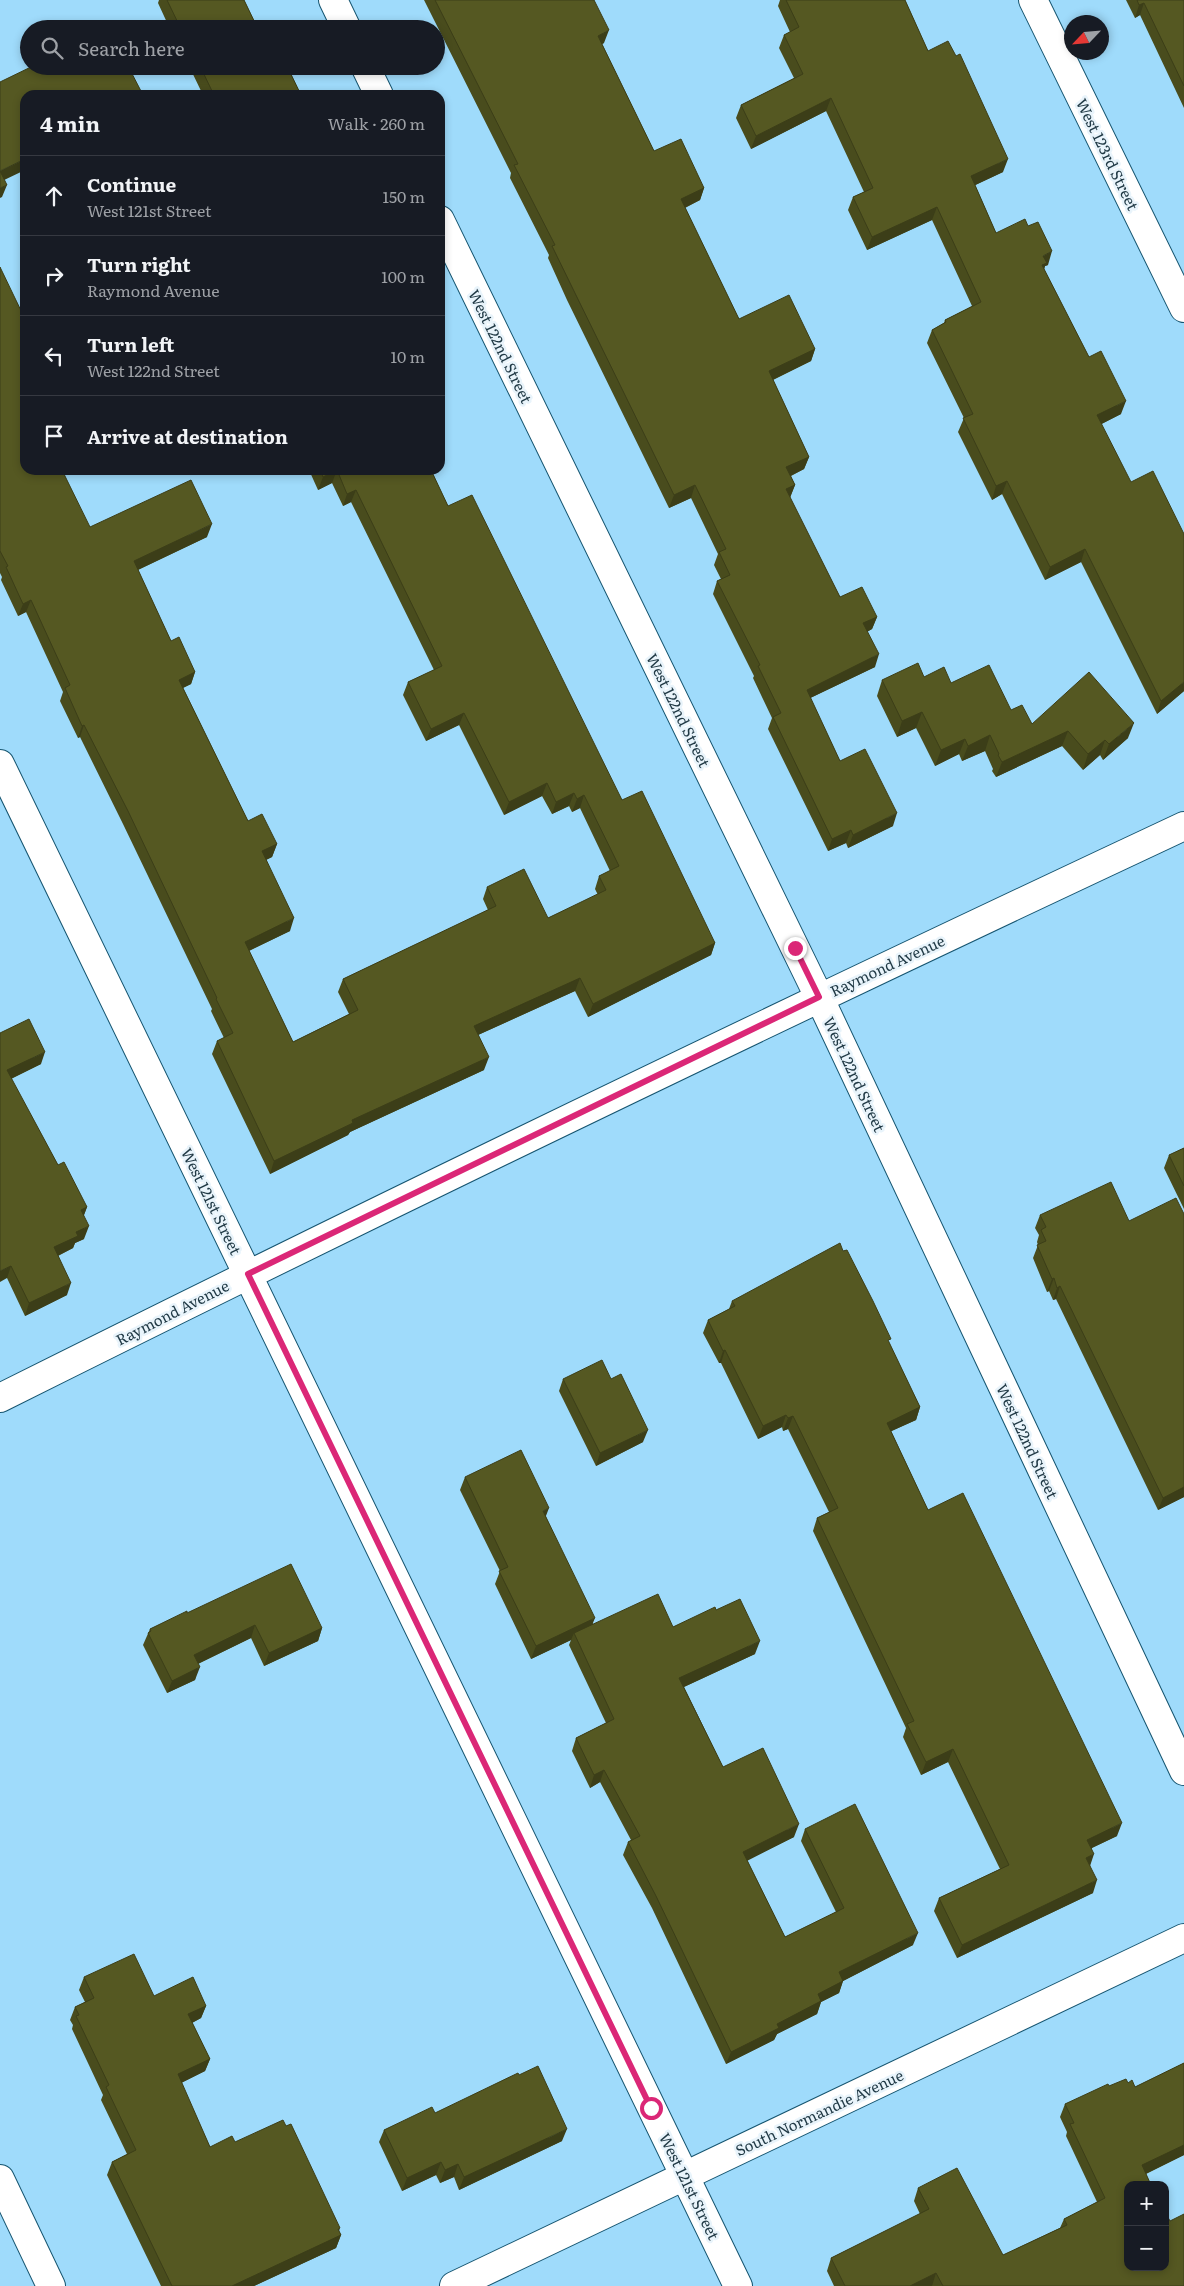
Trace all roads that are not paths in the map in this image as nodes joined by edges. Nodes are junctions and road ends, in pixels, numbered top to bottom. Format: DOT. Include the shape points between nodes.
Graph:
graph roads {
  1 [pos="333,0"];
  2 [pos="1032,0"];
  3 [pos="343,20"];
  4 [pos="369,75"];
  5 [pos="377,90"];
  6 [pos="445,230"];
  7 [pos="1184,308"];
  8 [pos="0,764"];
  9 [pos="1184,826"];
  10 [pos="819,997"];
  11 [pos="248,1274"];
  12 [pos="0,1398"];
  13 [pos="1184,1771"];
  14 [pos="1184,1938"];
  15 [pos="685,2175"];
  16 [pos="0,2179"];
  17 [pos="50,2286"];
  18 [pos="454,2286"];
  19 [pos="738,2286"];
  1 -- 3 [label="street"];
  2 -- 7 [label="street, West 123rd Street"];
  4 -- 5 [label="street"];
  6 -- 10 [label="street, West 122nd Street"];
  8 -- 11 [label="street, West 121st Street"];
  9 -- 10 [label="street, Raymond Avenue"];
  10 -- 11 [label="street, Raymond Avenue"];
  10 -- 13 [label="street, West 122nd Street"];
  11 -- 12 [label="street, Raymond Avenue"];
  11 -- 15 [label="street, West 121st Street"];
  14 -- 15 [label="street, South Normandie Avenue"];
  15 -- 18 [label="street, South Normandie Avenue"];
  15 -- 19 [label="street, West 121st Street"];
  16 -- 17 [label="street"];
}
